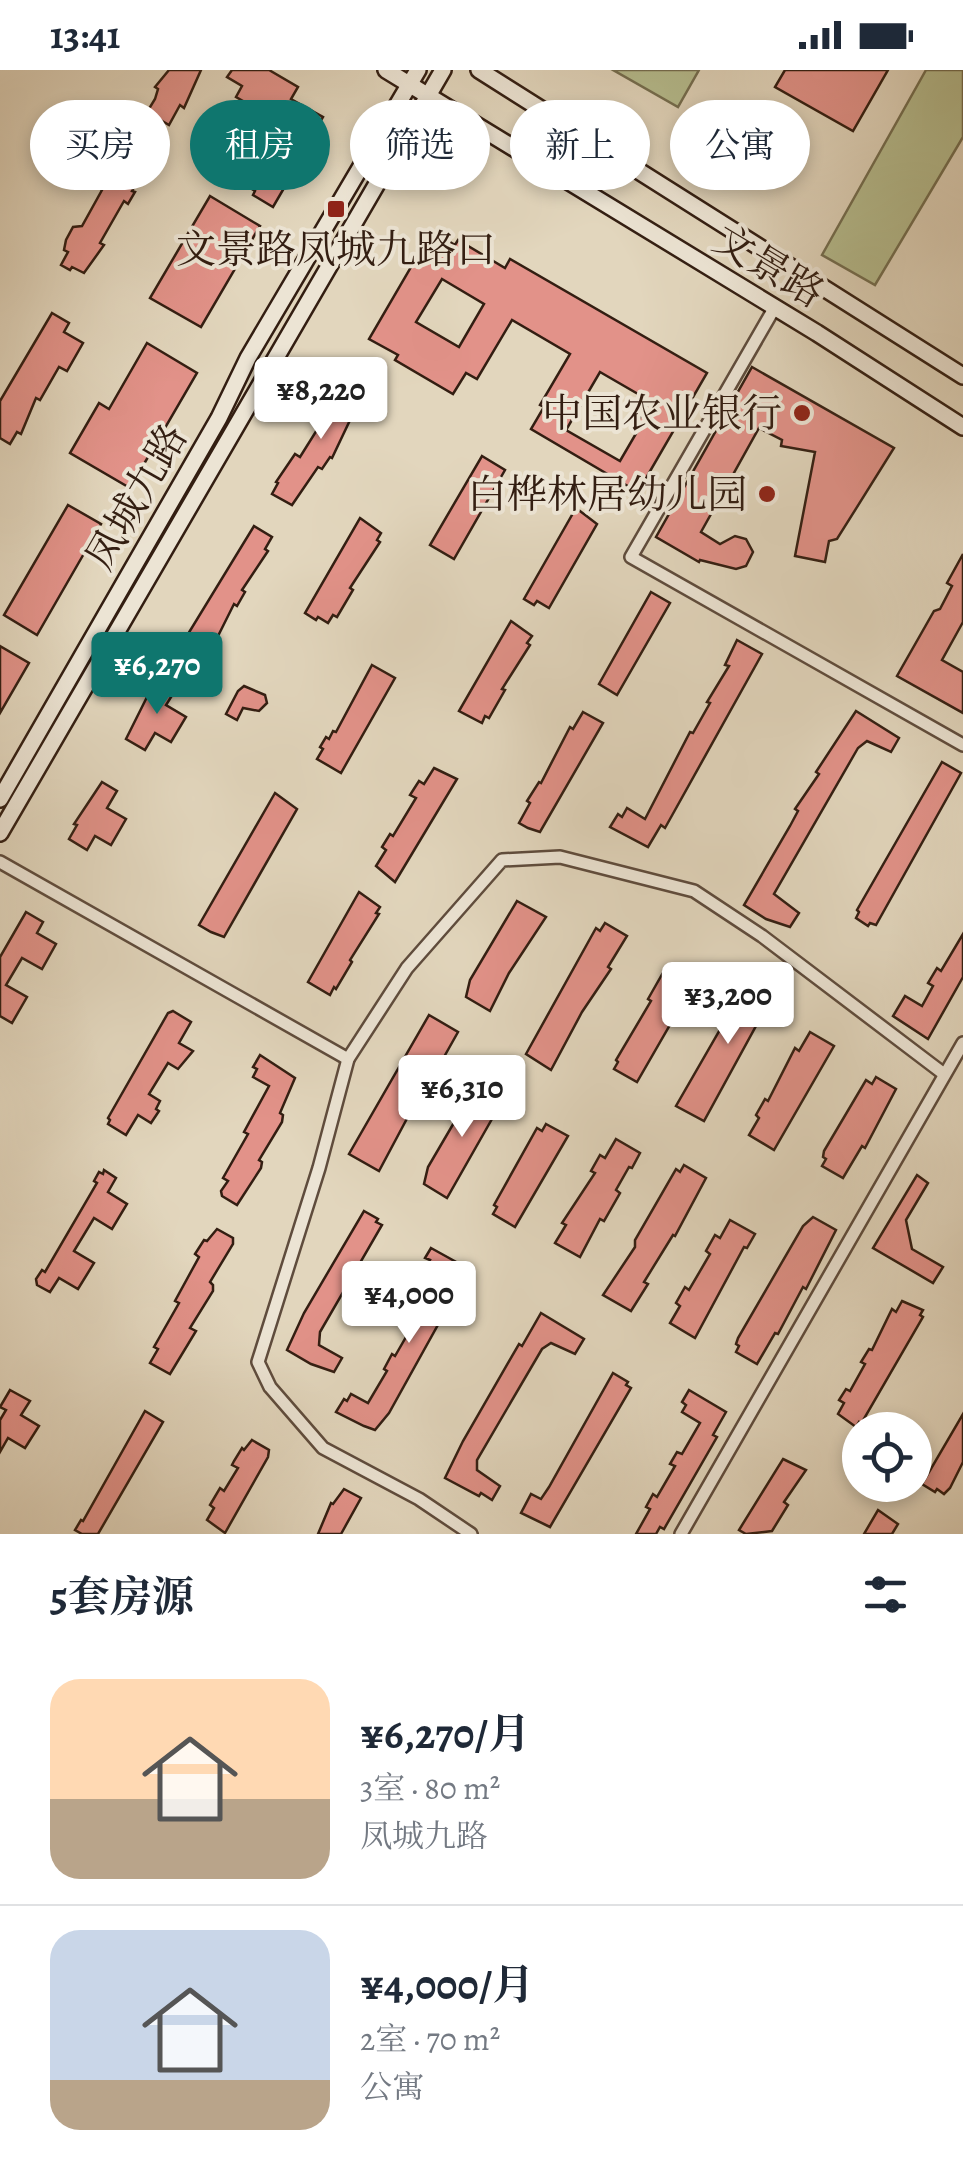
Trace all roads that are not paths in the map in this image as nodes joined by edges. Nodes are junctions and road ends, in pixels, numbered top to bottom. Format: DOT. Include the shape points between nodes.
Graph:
graph roads {
  1 [pos="386,70"];
  2 [pos="418,70"];
  3 [pos="443,70"];
  4 [pos="479,70"];
  5 [pos="409,85"];
  6 [pos="427,97"];
  7 [pos="774,307"];
  8 [pos="963,376"];
  9 [pos="963,427"];
  10 [pos="963,746"];
  11 [pos="0,799"];
  12 [pos="0,833"];
  13 [pos="0,862"];
  14 [pos="963,1043"];
  15 [pos="348,1059"];
  16 [pos="944,1074"];
  17 [pos="471,1534"];
  18 [pos="681,1534"];
  1 -- 5 [label="street, 文景路"];
  2 -- 5 [label="street, 凤城九路"];
  3 -- 6 [label="street, 凤城九路"];
  4 -- 8 [label="street, 文景路"];
  5 -- 6 [label="street, 文景路"];
  5 -- 11 [label="street, 凤城九路"];
  6 -- 7 [label="street, 文景路"];
  6 -- 12 [label="street, 凤城九路"];
  7 -- 9 [label="street, 文景路"];
  7 -- 10 [label="street" via="631,556"];
  13 -- 15 [label="street"];
  14 -- 16 [label="street"];
  15 -- 16 [label="street" via="407,968 502,860 560,858 694,892"];
  15 -- 17 [label="street" via="258,1362 270,1387 323,1448 419,1498"];
  16 -- 18 [label="street"];
}
